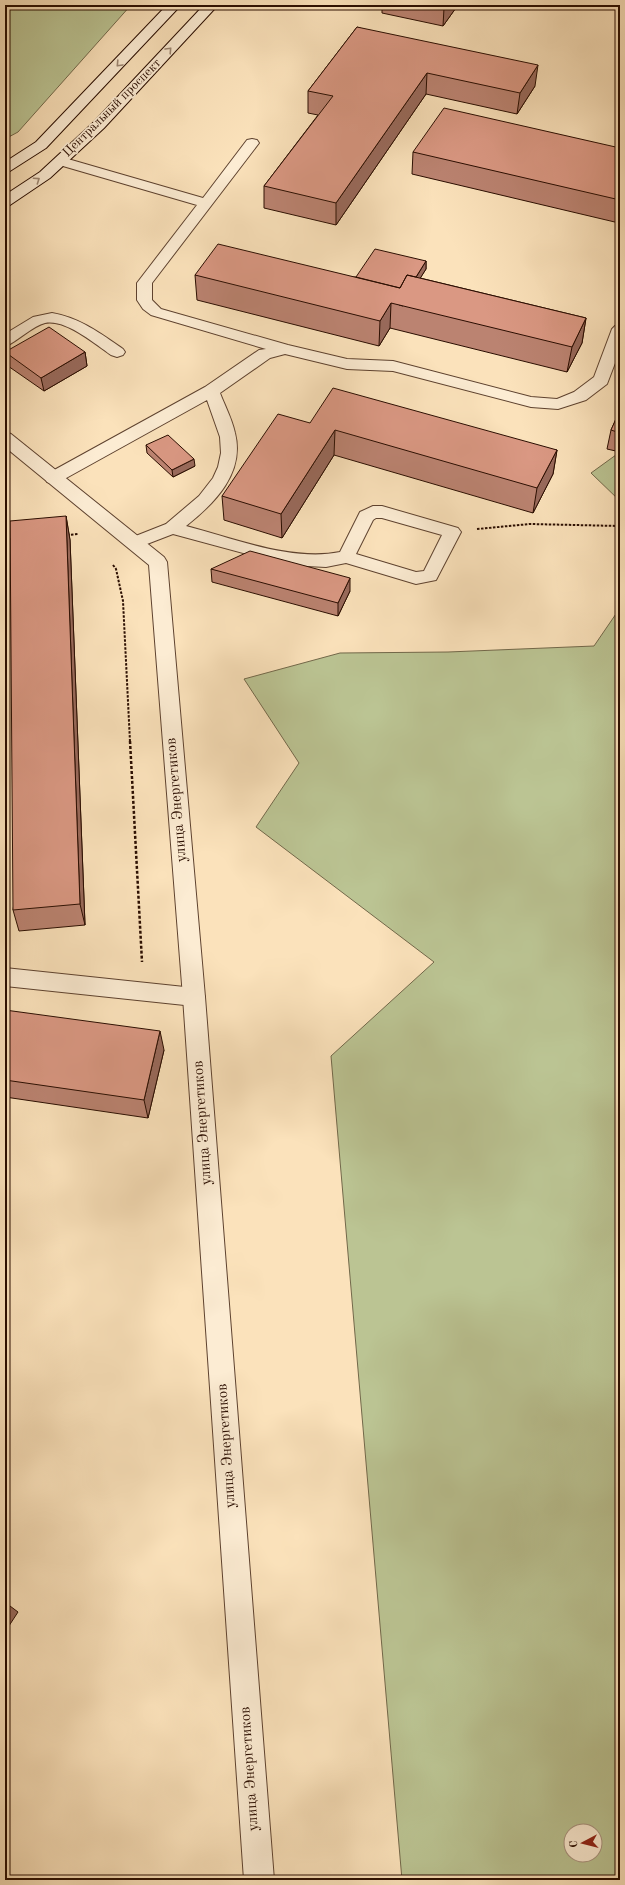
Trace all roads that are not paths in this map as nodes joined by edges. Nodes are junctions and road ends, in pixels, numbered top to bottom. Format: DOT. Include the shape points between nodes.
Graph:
graph roads {
  1 [pos="174,5"];
  2 [pos="211,5"];
  3 [pos="252,143"];
  4 [pos="61,161"];
  5 [pos="5,168"];
  6 [pos="5,202"];
  7 [pos="206,203"];
  8 [pos="620,329"];
  9 [pos="5,341"];
  10 [pos="285,350"];
  11 [pos="117,352"];
  12 [pos="210,391"];
  13 [pos="5,438"];
  14 [pos="53,478"];
  15 [pos="172,528"];
  16 [pos="134,543"];
  17 [pos="346,557"];
  18 [pos="5,978"];
  19 [pos="194,997"];
  20 [pos="259,1880"];
  1 -- 5 [label="street, Центральный проспект, one-way" via="41,145"];
  4 -- 2 [label="street, Центральный проспект, one-way" via="99,125"];
  3 -- 7 [label="lane"];
  6 -- 4 [label="street, Центральный проспект, one-way"];
  4 -- 7 [label="lane"];
  7 -- 10 [label="lane" via="145,283 143,295 148,306 156,312"];
  8 -- 10 [label="lane" via="601,380 580,396 558,404 531,402 393,366 348,364"];
  9 -- 11 [label="lane" via="41,319 54,318 66,320"];
  10 -- 12 [label="lane" via="265,354"];
  12 -- 14 [label="lane"];
  12 -- 15 [label="lane" via="228,437 228,458 222,480 206,501"];
  13 -- 14 [label="street, улица Энергетиков"];
  14 -- 16 [label="street, улица Энергетиков"];
  15 -- 16 [label="lane"];
  15 -- 17 [label="lane" via="287,559 326,561"];
  16 -- 19 [label="street, улица Энергетиков" via="158,562"];
  17 -- 17 [label="lane" via="416,578 424,578 430,576 452,532 382,512 373,512 366,516"];
  18 -- 19 [label="lane"];
  19 -- 20 [label="street, улица Энергетиков"];
}
